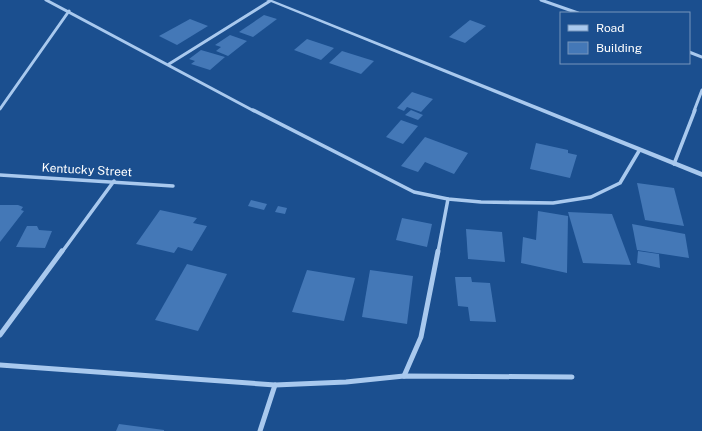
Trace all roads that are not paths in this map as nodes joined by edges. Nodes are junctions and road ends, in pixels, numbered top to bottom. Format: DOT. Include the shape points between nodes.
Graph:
graph roads {
  1 [pos="46,0"];
  2 [pos="269,0"];
  3 [pos="541,0"];
  4 [pos="69,11"];
  5 [pos="575,12"];
  6 [pos="690,52"];
  7 [pos="702,57"];
  8 [pos="169,64"];
  9 [pos="702,90"];
  10 [pos="0,109"];
  11 [pos="639,151"];
  12 [pos="674,164"];
  13 [pos="0,175"];
  14 [pos="702,175"];
  15 [pos="114,181"];
  16 [pos="173,186"];
  17 [pos="448,199"];
  18 [pos="0,335"];
  19 [pos="0,365"];
  20 [pos="404,376"];
  21 [pos="572,377"];
  22 [pos="275,385"];
  23 [pos="260,431"];
  1 -- 4 [label="street"];
  2 -- 8 [label="street"];
  2 -- 11 [label="street"];
  3 -- 5 [label="street"];
  4 -- 8 [label="street"];
  4 -- 10 [label="street"];
  6 -- 7 [label="street"];
  8 -- 17 [label="street" via="279,124 414,192"];
  9 -- 12 [label="street"];
  11 -- 12 [label="street"];
  11 -- 17 [label="street" via="620,183 591,197 553,203"];
  12 -- 14 [label="street"];
  13 -- 15 [label="street, Kentucky Street"];
  15 -- 16 [label="street, Kentucky Street"];
  15 -- 18 [label="street"];
  17 -- 20 [label="street" via="421,338"];
  19 -- 22 [label="street"];
  20 -- 21 [label="street"];
  20 -- 22 [label="street"];
  22 -- 23 [label="street"];
}
